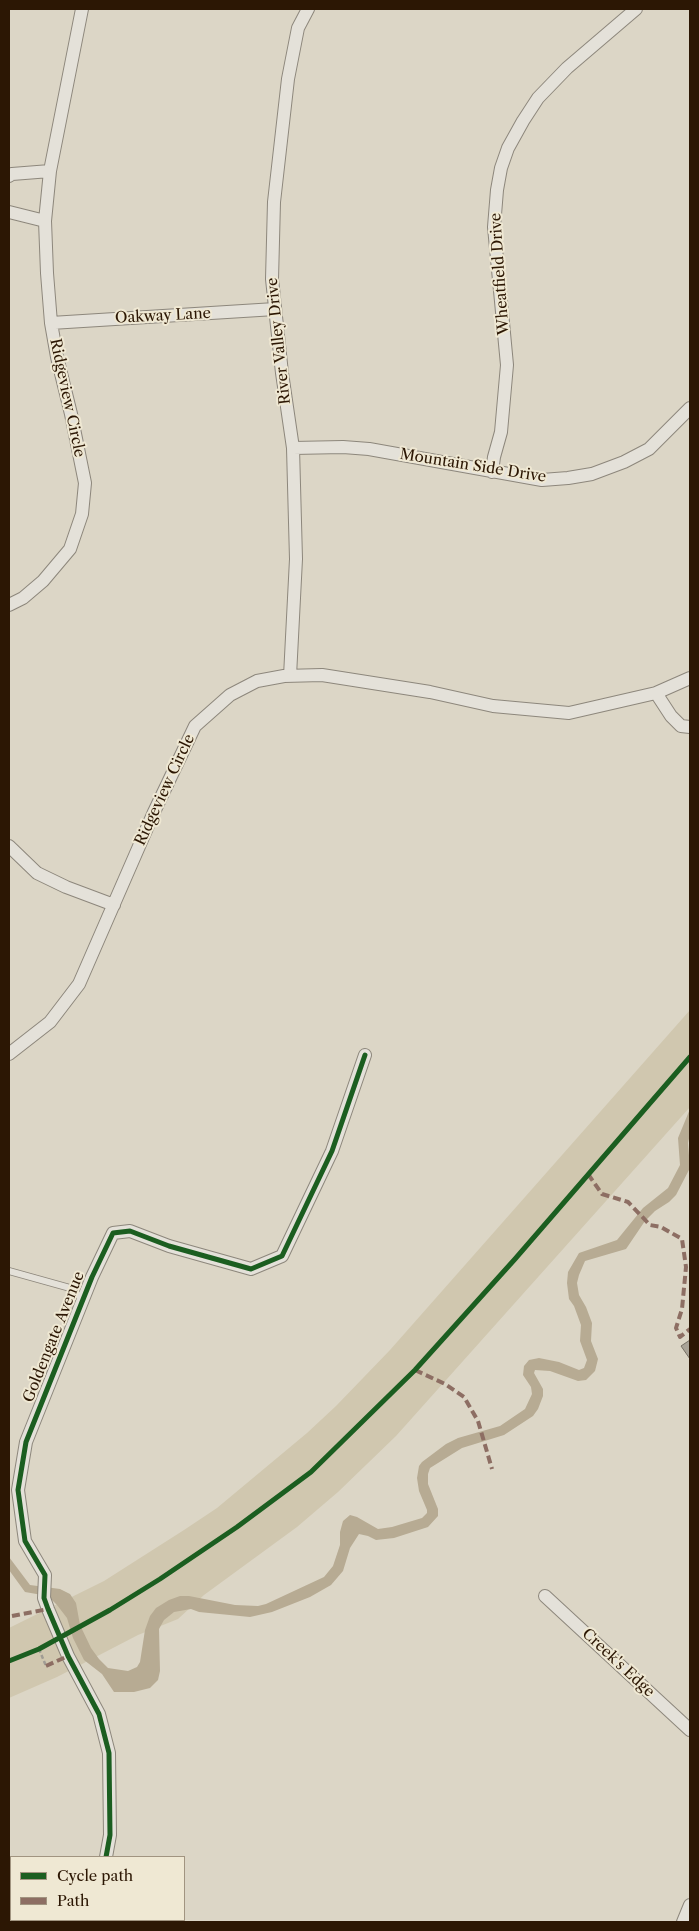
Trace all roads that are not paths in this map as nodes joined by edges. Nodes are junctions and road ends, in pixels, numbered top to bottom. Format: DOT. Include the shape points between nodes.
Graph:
graph roads {
  1 [pos="82,9"];
  2 [pos="308,9"];
  3 [pos="636,9"];
  4 [pos="50,171"];
  5 [pos="9,176"];
  6 [pos="9,212"];
  7 [pos="46,221"];
  8 [pos="276,310"];
  9 [pos="51,323"];
  10 [pos="690,408"];
  11 [pos="294,448"];
  12 [pos="492,472"];
  13 [pos="9,605"];
  14 [pos="290,676"];
  15 [pos="690,678"];
  16 [pos="656,692"];
  17 [pos="690,727"];
  18 [pos="9,846"];
  19 [pos="114,905"];
  20 [pos="9,1054"];
  21 [pos="364,1055"];
  22 [pos="9,1271"];
  23 [pos="84,1300"];
  24 [pos="545,1596"];
  25 [pos="690,1730"];
  26 [pos="106,1856"];
  27 [pos="690,1905"];
  28 [pos="683,1922"];
  1 -- 4 [label="street, Ridgeview Circle"];
  2 -- 8 [label="street, River Valley Drive" via="298,28 291,57 275,193 272,279"];
  3 -- 12 [label="street, Wheatfield Drive" via="567,68 538,98 508,148 501,168 494,227 507,365 501,432"];
  4 -- 5 [label="street"];
  4 -- 7 [label="street, Ridgeview Circle"];
  6 -- 7 [label="street"];
  7 -- 9 [label="street, Ridgeview Circle"];
  8 -- 9 [label="street, Oakway Lane"];
  8 -- 11 [label="street, River Valley Drive"];
  9 -- 13 [label="street, Ridgeview Circle" via="85,483 82,514 70,548 43,581"];
  10 -- 12 [label="street, Mountain Side Drive" via="649,449 592,474 542,480"];
  11 -- 12 [label="street, Mountain Side Drive" via="369,449"];
  11 -- 14 [label="street, River Valley Drive" via="296,559"];
  14 -- 16 [label="street, Ridgeview Circle" via="322,675 430,692 493,706 569,713"];
  14 -- 19 [label="street, Ridgeview Circle" via="248,686 230,696 195,726"];
  15 -- 16 [label="street, Ridgeview Circle"];
  16 -- 17 [label="street" via="671,716 681,726"];
  18 -- 19 [label="street" via="37,873"];
  19 -- 20 [label="street, Ridgeview Circle" via="79,984 50,1022"];
  21 -- 23 [label="street, Goldengate Avenue" via="332,1151 282,1256 251,1269 169,1246 130,1231 113,1233"];
  22 -- 23 [label="lane" via="70,1288"];
  23 -- 26 [label="street, Goldengate Avenue" via="26,1442 18,1490 26,1541 45,1575 44,1598 68,1656 99,1714 109,1753 110,1835"];
  24 -- 25 [label="street, Creek's Edge"];
  27 -- 28 [label="street"];
}
